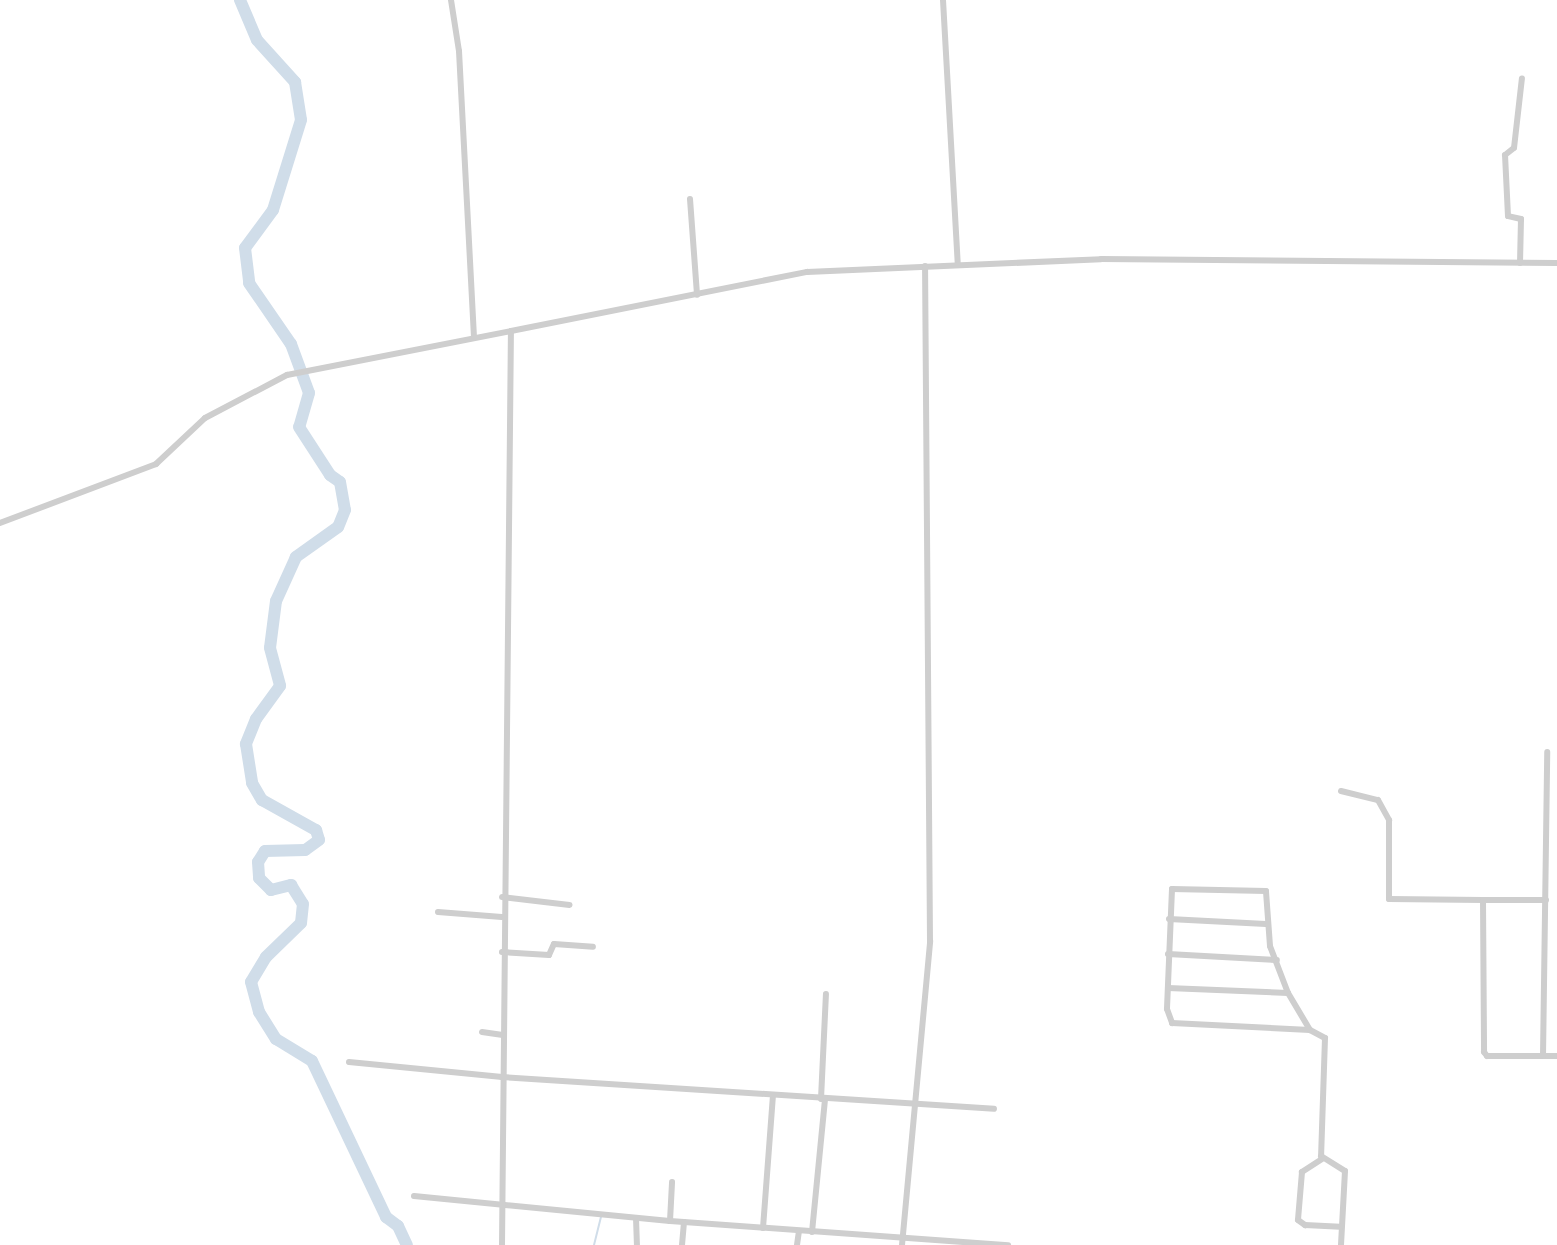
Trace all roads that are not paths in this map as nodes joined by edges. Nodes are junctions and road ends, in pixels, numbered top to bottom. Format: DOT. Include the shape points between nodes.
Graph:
graph roads {
  1 [pos="451,0"];
  2 [pos="943,0"];
  3 [pos="1522,78"];
  4 [pos="690,199"];
  5 [pos="1520,263"];
  6 [pos="1557,263"];
  7 [pos="958,265"];
  8 [pos="925,266"];
  9 [pos="697,295"];
  10 [pos="511,331"];
  11 [pos="474,337"];
  12 [pos="0,523"];
  13 [pos="1547,752"];
  14 [pos="1341,791"];
  15 [pos="502,897"];
  16 [pos="1483,900"];
  17 [pos="1546,900"];
  18 [pos="570,905"];
  19 [pos="438,912"];
  20 [pos="502,917"];
  21 [pos="1169,919"];
  22 [pos="1266,924"];
  23 [pos="593,947"];
  24 [pos="502,952"];
  25 [pos="1168,954"];
  26 [pos="1277,960"];
  27 [pos="1168,988"];
  28 [pos="1288,993"];
  29 [pos="826,994"];
  30 [pos="1310,1030"];
  31 [pos="482,1032"];
  32 [pos="503,1035"];
  33 [pos="1543,1056"];
  34 [pos="1557,1056"];
  35 [pos="349,1062"];
  36 [pos="502,1077"];
  37 [pos="773,1096"];
  38 [pos="823,1099"];
  39 [pos="912,1105"];
  40 [pos="994,1109"];
  41 [pos="1322,1159"];
  42 [pos="672,1182"];
  43 [pos="414,1196"];
  44 [pos="502,1205"];
  45 [pos="636,1218"];
  46 [pos="670,1221"];
  47 [pos="684,1222"];
  48 [pos="1340,1227"];
  49 [pos="763,1228"];
  50 [pos="799,1231"];
  51 [pos="812,1232"];
  52 [pos="903,1235"];
  53 [pos="502,1245"];
  54 [pos="637,1245"];
  55 [pos="682,1245"];
  56 [pos="797,1245"];
  57 [pos="902,1245"];
  58 [pos="1008,1245"];
  59 [pos="1341,1245"];
  1 -- 11 [label="street" via="459,51"];
  2 -- 7 [label="street"];
  3 -- 5 [label="street" via="1514,148 1505,154 1508,216 1522,221"];
  4 -- 9 [label="street"];
  5 -- 6 [label="street"];
  5 -- 7 [label="street" via="1186,259"];
  7 -- 8 [label="street"];
  8 -- 9 [label="street" via="807,272"];
  8 -- 39 [label="street" via="930,941"];
  9 -- 10 [label="street"];
  10 -- 11 [label="street"];
  10 -- 15 [label="street"];
  11 -- 12 [label="street" via="287,375 205,418 156,464"];
  13 -- 17 [label="street"];
  14 -- 16 [label="street" via="1378,800 1389,820 1389,899"];
  15 -- 18 [label="street"];
  15 -- 20 [label="street"];
  16 -- 17 [label="street"];
  16 -- 33 [label="street" via="1484,1054"];
  17 -- 33 [label="street"];
  19 -- 20 [label="street"];
  20 -- 24 [label="street"];
  21 -- 22 [label="street"];
  21 -- 22 [label="street" via="1175,887 1260,890 1269,898"];
  21 -- 25 [label="street"];
  22 -- 26 [label="street"];
  23 -- 24 [label="street" via="554,944 549,955"];
  24 -- 32 [label="street"];
  25 -- 26 [label="street"];
  25 -- 27 [label="street"];
  26 -- 28 [label="street"];
  27 -- 28 [label="street"];
  27 -- 30 [label="street" via="1172,1023"];
  28 -- 30 [label="street"];
  29 -- 38 [label="street"];
  30 -- 41 [label="street" via="1325,1038"];
  31 -- 32 [label="street"];
  32 -- 36 [label="street"];
  33 -- 34 [label="street"];
  35 -- 36 [label="street"];
  36 -- 37 [label="street"];
  36 -- 44 [label="street"];
  37 -- 38 [label="street"];
  37 -- 49 [label="street"];
  38 -- 39 [label="street"];
  38 -- 51 [label="street"];
  39 -- 40 [label="street"];
  39 -- 52 [label="street"];
  41 -- 48 [label="street" via="1345,1171"];
  41 -- 48 [label="street" via="1302,1172 1298,1220"];
  42 -- 46 [label="street"];
  43 -- 44 [label="street"];
  44 -- 45 [label="street"];
  44 -- 53 [label="street"];
  45 -- 46 [label="street"];
  45 -- 54 [label="street"];
  46 -- 47 [label="street"];
  47 -- 49 [label="street"];
  47 -- 55 [label="street"];
  48 -- 59 [label="street"];
  49 -- 50 [label="street"];
  50 -- 51 [label="street"];
  50 -- 56 [label="street"];
  51 -- 52 [label="street"];
  52 -- 57 [label="street"];
  52 -- 58 [label="street"];
}
